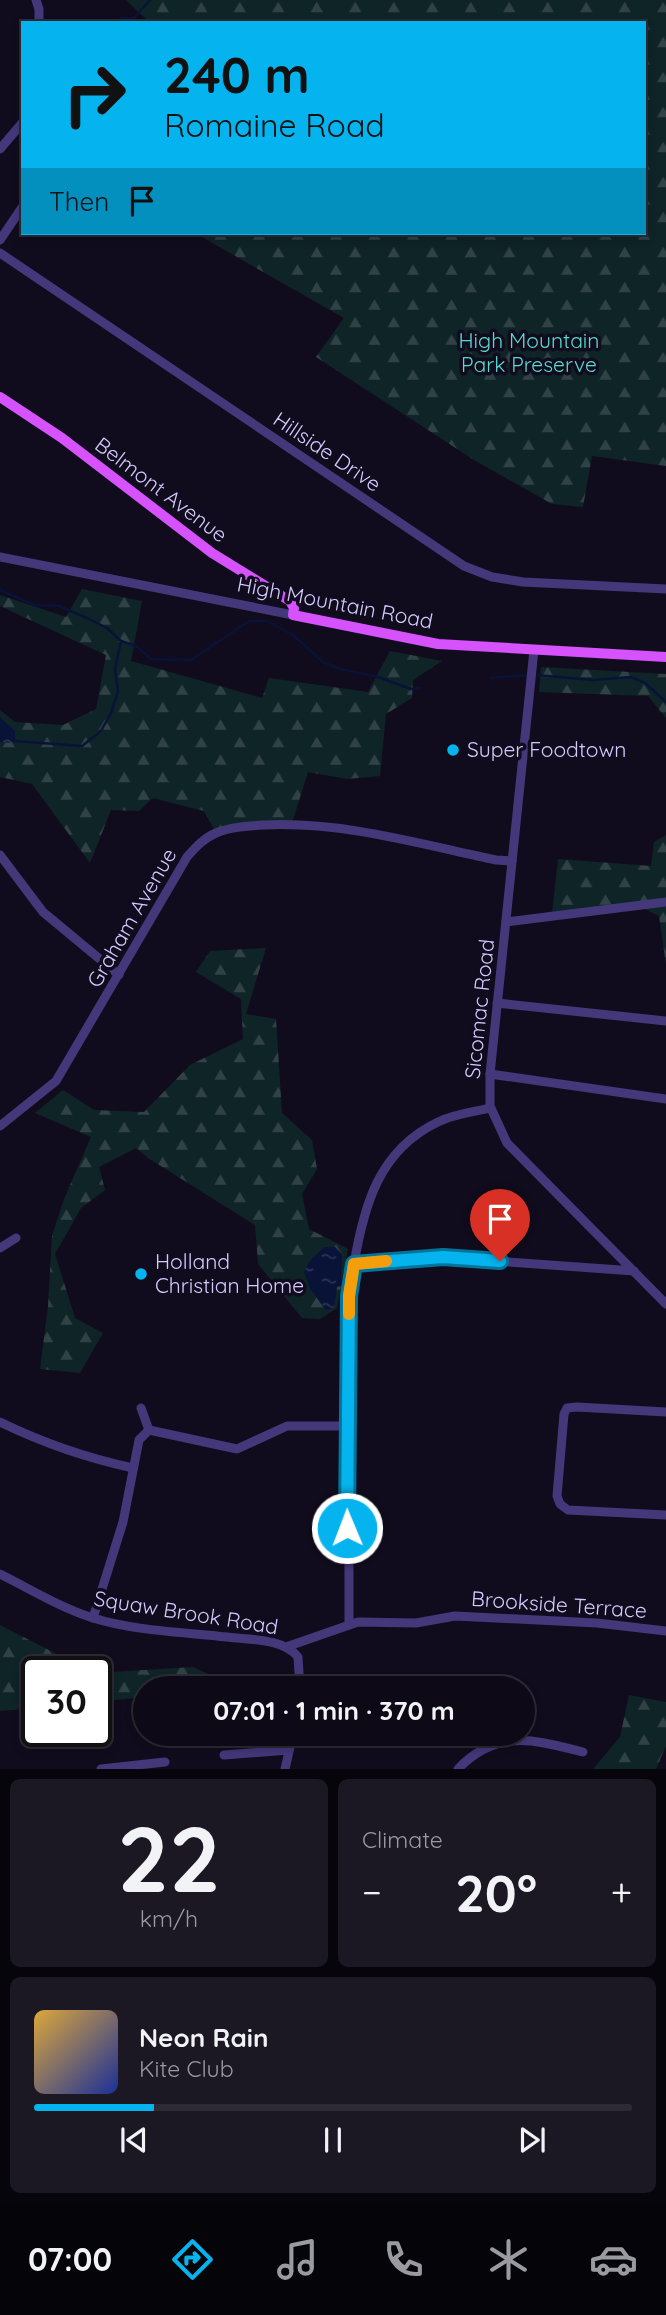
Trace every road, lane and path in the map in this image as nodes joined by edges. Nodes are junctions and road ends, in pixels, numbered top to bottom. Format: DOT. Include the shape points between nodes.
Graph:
graph roads {
  1 [pos="36,0"];
  2 [pos="39,21"];
  3 [pos="21,124"];
  4 [pos="0,149"];
  5 [pos="21,209"];
  6 [pos="0,240"];
  7 [pos="0,253"];
  8 [pos="0,397"];
  9 [pos="0,557"];
  10 [pos="666,589"];
  11 [pos="293,614"];
  12 [pos="534,650"];
  13 [pos="666,657"];
  14 [pos="0,855"];
  15 [pos="512,861"];
  16 [pos="666,902"];
  17 [pos="506,922"];
  18 [pos="119,975"];
  19 [pos="497,1003"];
  20 [pos="666,1021"];
  21 [pos="490,1074"];
  22 [pos="666,1099"];
  23 [pos="491,1108"];
  24 [pos="0,1126"];
  25 [pos="16,1238"];
  26 [pos="0,1248"];
  27 [pos="354,1264"];
  28 [pos="634,1271"];
  29 [pos="666,1304"];
  30 [pos="141,1408"];
  31 [pos="666,1412"];
  32 [pos="0,1422"];
  33 [pos="347,1426"];
  34 [pos="149,1430"];
  35 [pos="133,1468"];
  36 [pos="666,1515"];
  37 [pos="0,1574"];
  38 [pos="93,1618"];
  39 [pos="349,1625"];
  40 [pos="666,1631"];
  41 [pos="286,1647"];
  42 [pos="299,1676"];
  43 [pos="290,1746"];
  44 [pos="289,1750"];
  45 [pos="583,1752"];
  46 [pos="224,1755"];
  47 [pos="165,1762"];
  48 [pos="101,1769"];
  49 [pos="285,1769"];
  50 [pos="458,1769"];
  1 -- 2 [label="street"];
  3 -- 4 [label="street"];
  5 -- 6 [label="street"];
  7 -- 10 [label="street, Hillside Drive" via="464,566 523,582"];
  8 -- 11 [label="main road, Belmont Avenue" via="62,438 212,553 290,601"];
  9 -- 11 [label="street, High Mountain Road"];
  11 -- 12 [label="main road, High Mountain Road" via="438,644"];
  12 -- 13 [label="main road, High Mountain Road"];
  12 -- 15 [label="street, Sicomac Road"];
  14 -- 18 [label="street" via="43,912"];
  15 -- 17 [label="street, Sicomac Road"];
  15 -- 18 [label="street, Graham Avenue" via="339,828 297,824 222,831 201,842 187,857"];
  16 -- 17 [label="street"];
  17 -- 19 [label="street, Sicomac Road"];
  18 -- 24 [label="street, Graham Avenue" via="55,1082"];
  19 -- 20 [label="street"];
  19 -- 21 [label="street, Sicomac Road"];
  21 -- 22 [label="street"];
  21 -- 23 [label="street, Sicomac Road"];
  23 -- 27 [label="street" via="438,1122 394,1156 367,1203"];
  23 -- 28 [label="street, Sicomac Road" via="507,1143"];
  25 -- 26 [label="street"];
  27 -- 28 [label="street" via="454,1258"];
  27 -- 33 [label="street" via="349,1296"];
  28 -- 29 [label="street, Sicomac Road"];
  30 -- 34 [label="street"];
  31 -- 36 [label="street" via="567,1408 557,1496 568,1510"];
  32 -- 35 [label="street" via="74,1453"];
  33 -- 34 [label="street" via="287,1426 237,1449"];
  33 -- 39 [label="street"];
  34 -- 35 [label="street" via="139,1440"];
  35 -- 38 [label="street" via="123,1522"];
  37 -- 38 [label="street, Squaw Brook Road"];
  38 -- 41 [label="street, Squaw Brook Road"];
  39 -- 40 [label="street, Brookside Terrace" via="415,1623 468,1615"];
  39 -- 41 [label="street, Brookside Terrace"];
  41 -- 42 [label="street, Squaw Brook Road" via="298,1657"];
  43 -- 44 [label="street"];
  44 -- 46 [label="street"];
  44 -- 49 [label="street"];
  45 -- 50 [label="street" via="512,1740 477,1753"];
  47 -- 48 [label="street"];
}
